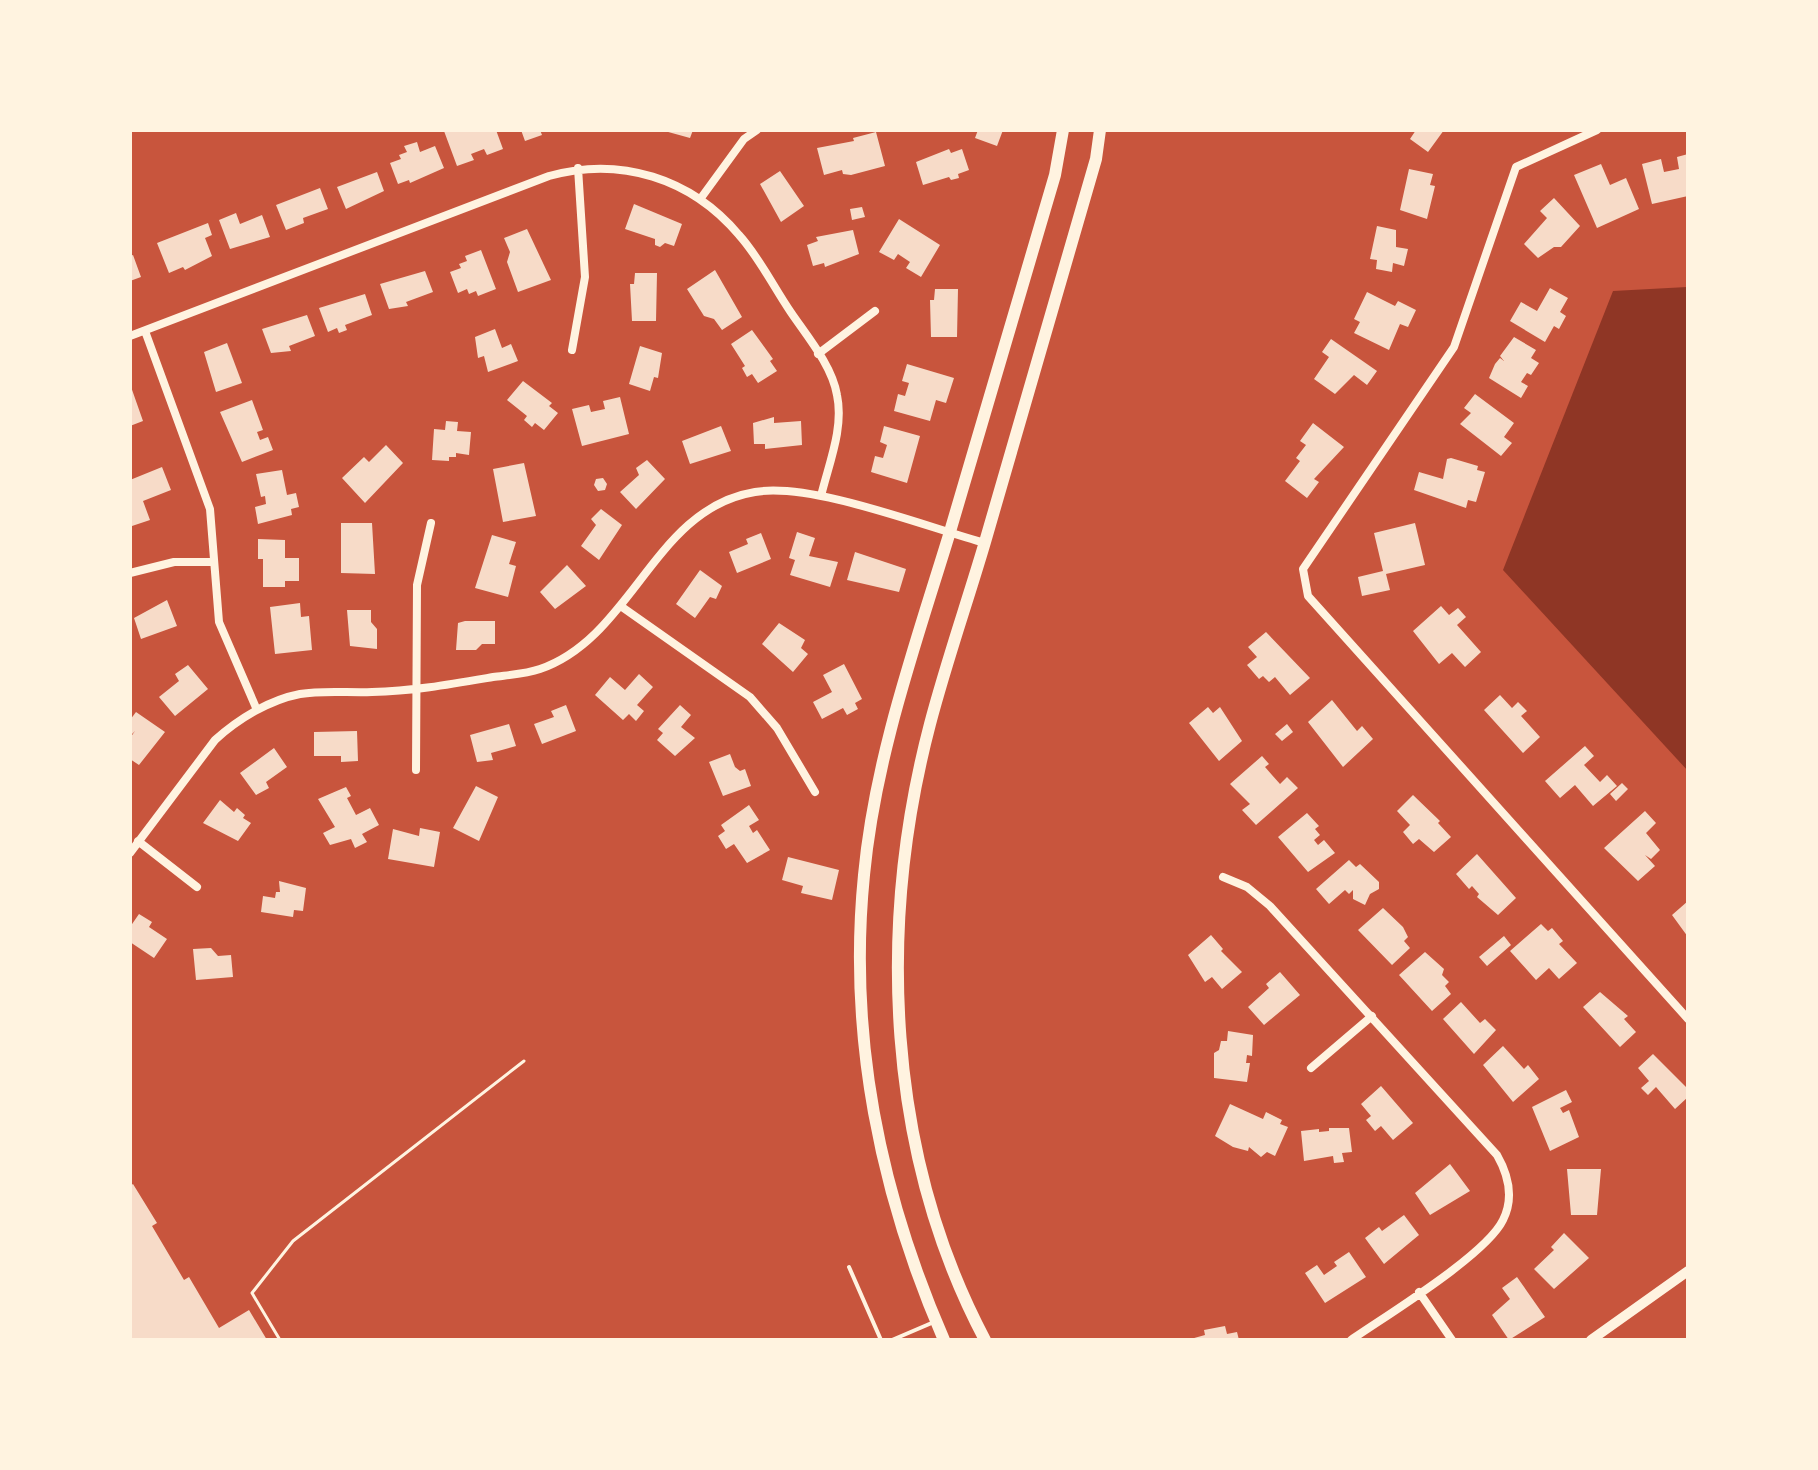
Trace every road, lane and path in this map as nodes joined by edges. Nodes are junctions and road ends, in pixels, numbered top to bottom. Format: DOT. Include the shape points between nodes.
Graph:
graph roads {
  1 [pos="757,130"];
  2 [pos="1063,130"];
  3 [pos="1100,130"];
  4 [pos="1597,130"];
  5 [pos="578,168"];
  6 [pos="701,198"];
  7 [pos="875,311"];
  8 [pos="145,331"];
  9 [pos="130,336"];
  10 [pos="572,350"];
  11 [pos="818,354"];
  12 [pos="821,496"];
  13 [pos="431,523"];
  14 [pos="949,533"];
  15 [pos="985,543"];
  16 [pos="214,562"];
  17 [pos="130,573"];
  18 [pos="622,607"];
  19 [pos="415,690"];
  20 [pos="257,710"];
  21 [pos="416,770"];
  22 [pos="815,792"];
  23 [pos="138,841"];
  24 [pos="130,853"];
  25 [pos="1223,877"];
  26 [pos="197,887"];
  27 [pos="1372,1016"];
  28 [pos="1688,1019"];
  29 [pos="524,1061"];
  30 [pos="1311,1068"];
  31 [pos="849,1267"];
  32 [pos="1688,1271"];
  33 [pos="1419,1292"];
  34 [pos="936,1321"];
  35 [pos="280,1340"];
  36 [pos="881,1340"];
  37 [pos="892,1340"];
  38 [pos="944,1340"];
  39 [pos="985,1340"];
  40 [pos="1351,1340"];
  41 [pos="1452,1340"];
  42 [pos="1591,1340"];
  1 -- 6 [label="street" via="744,139"];
  2 -- 14 [label="main road" via="1055,175"];
  3 -- 15 [label="main road"];
  4 -- 28 [label="street" via="1516,167 1454,347 1303,569 1308,596"];
  5 -- 6 [label="street" via="651,174"];
  5 -- 8 [label="street"];
  5 -- 10 [label="street" via="585,277"];
  6 -- 11 [label="street" via="740,235"];
  7 -- 11 [label="street"];
  8 -- 9 [label="street"];
  8 -- 16 [label="street" via="210,509"];
  11 -- 12 [label="street" via="837,391 840,418"];
  12 -- 14 [label="street"];
  12 -- 18 [label="street" via="756,491 708,508 664,549"];
  13 -- 19 [label="street" via="417,585"];
  14 -- 15 [label="street"];
  14 -- 34 [label="main road" via="885,750 864,874 860,992 876,1130 897,1220"];
  15 -- 39 [label="main road" via="929,726 904,855 897,985 911,1115 935,1215"];
  16 -- 17 [label="street" via="174,562"];
  16 -- 20 [label="street" via="219,622"];
  18 -- 19 [label="street" via="578,648 540,669"];
  18 -- 22 [label="street" via="750,697 777,728"];
  19 -- 20 [label="street" via="298,694"];
  19 -- 21 [label="street"];
  20 -- 23 [label="street" via="215,740"];
  23 -- 24 [label="street"];
  23 -- 26 [label="street"];
  25 -- 27 [label="street" via="1247,887 1270,906"];
  27 -- 30 [label="street"];
  27 -- 33 [label="street" via="1497,1155 1509,1184 1509,1203 1499,1229"];
  29 -- 35 [label="path" via="293,1241 252,1293"];
  31 -- 36 [label="lane"];
  32 -- 42 [label="street"];
  33 -- 40 [label="street"];
  33 -- 41 [label="street"];
  34 -- 37 [label="lane"];
  34 -- 38 [label="main road"];
}
